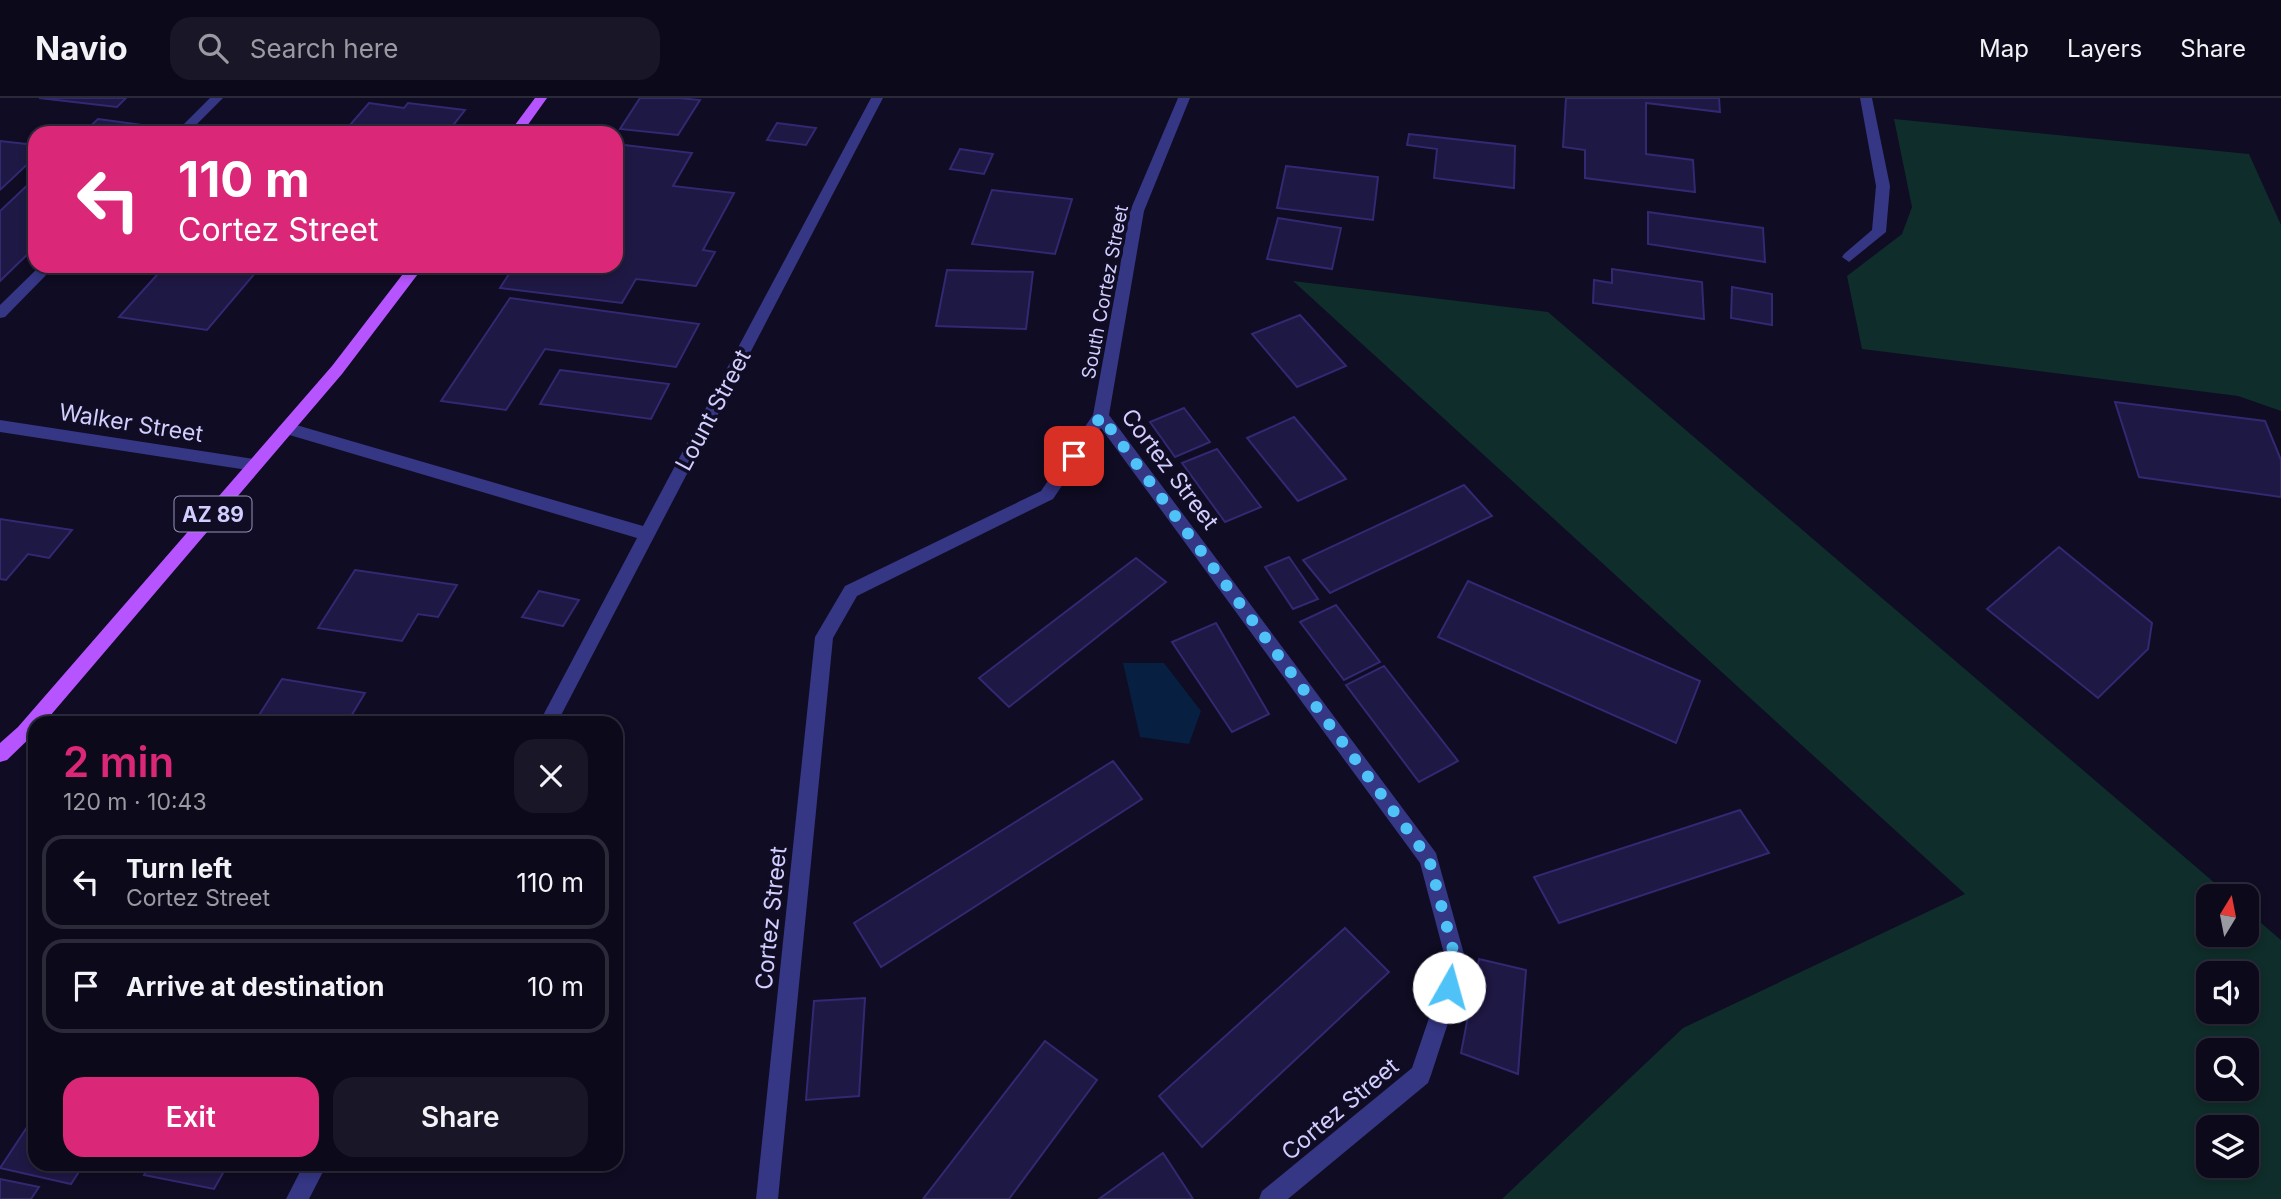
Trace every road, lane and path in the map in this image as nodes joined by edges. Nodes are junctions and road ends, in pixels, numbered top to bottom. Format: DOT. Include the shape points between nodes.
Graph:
graph roads {
  1 [pos="217,98"];
  2 [pos="541,98"];
  3 [pos="877,98"];
  4 [pos="1184,98"];
  5 [pos="1866,98"];
  6 [pos="188,126"];
  7 [pos="520,126"];
  8 [pos="1849,257"];
  9 [pos="41,273"];
  10 [pos="412,273"];
  11 [pos="0,313"];
  12 [pos="1101,416"];
  13 [pos="0,426"];
  14 [pos="286,428"];
  15 [pos="254,465"];
  16 [pos="647,534"];
  17 [pos="39,716"];
  18 [pos="552,716"];
  19 [pos="28,728"];
  20 [pos="0,754"];
  21 [pos="312,1171"];
  22 [pos="297,1199"];
  23 [pos="767,1199"];
  24 [pos="1270,1199"];
  1 -- 6 [label="street"];
  2 -- 7 [label="main road"];
  3 -- 16 [label="street, Lount Street"];
  4 -- 12 [label="street, South Cortez Street" via="1137,211"];
  5 -- 8 [label="street" via="1883,186 1879,232"];
  9 -- 11 [label="street"];
  10 -- 14 [label="main road, AZ 89"];
  12 -- 23 [label="street, Cortez Street" via="1047,495 851,591 824,637"];
  12 -- 24 [label="street, Cortez Street" via="1429,859 1457,965 1420,1075"];
  13 -- 15 [label="street, Walker Street"];
  14 -- 15 [label="main road, AZ 89"];
  14 -- 16 [label="street"];
  15 -- 17 [label="main road, AZ 89"];
  16 -- 18 [label="street, Lount Street"];
  19 -- 20 [label="main road, AZ 89"];
  21 -- 22 [label="street"];
}
